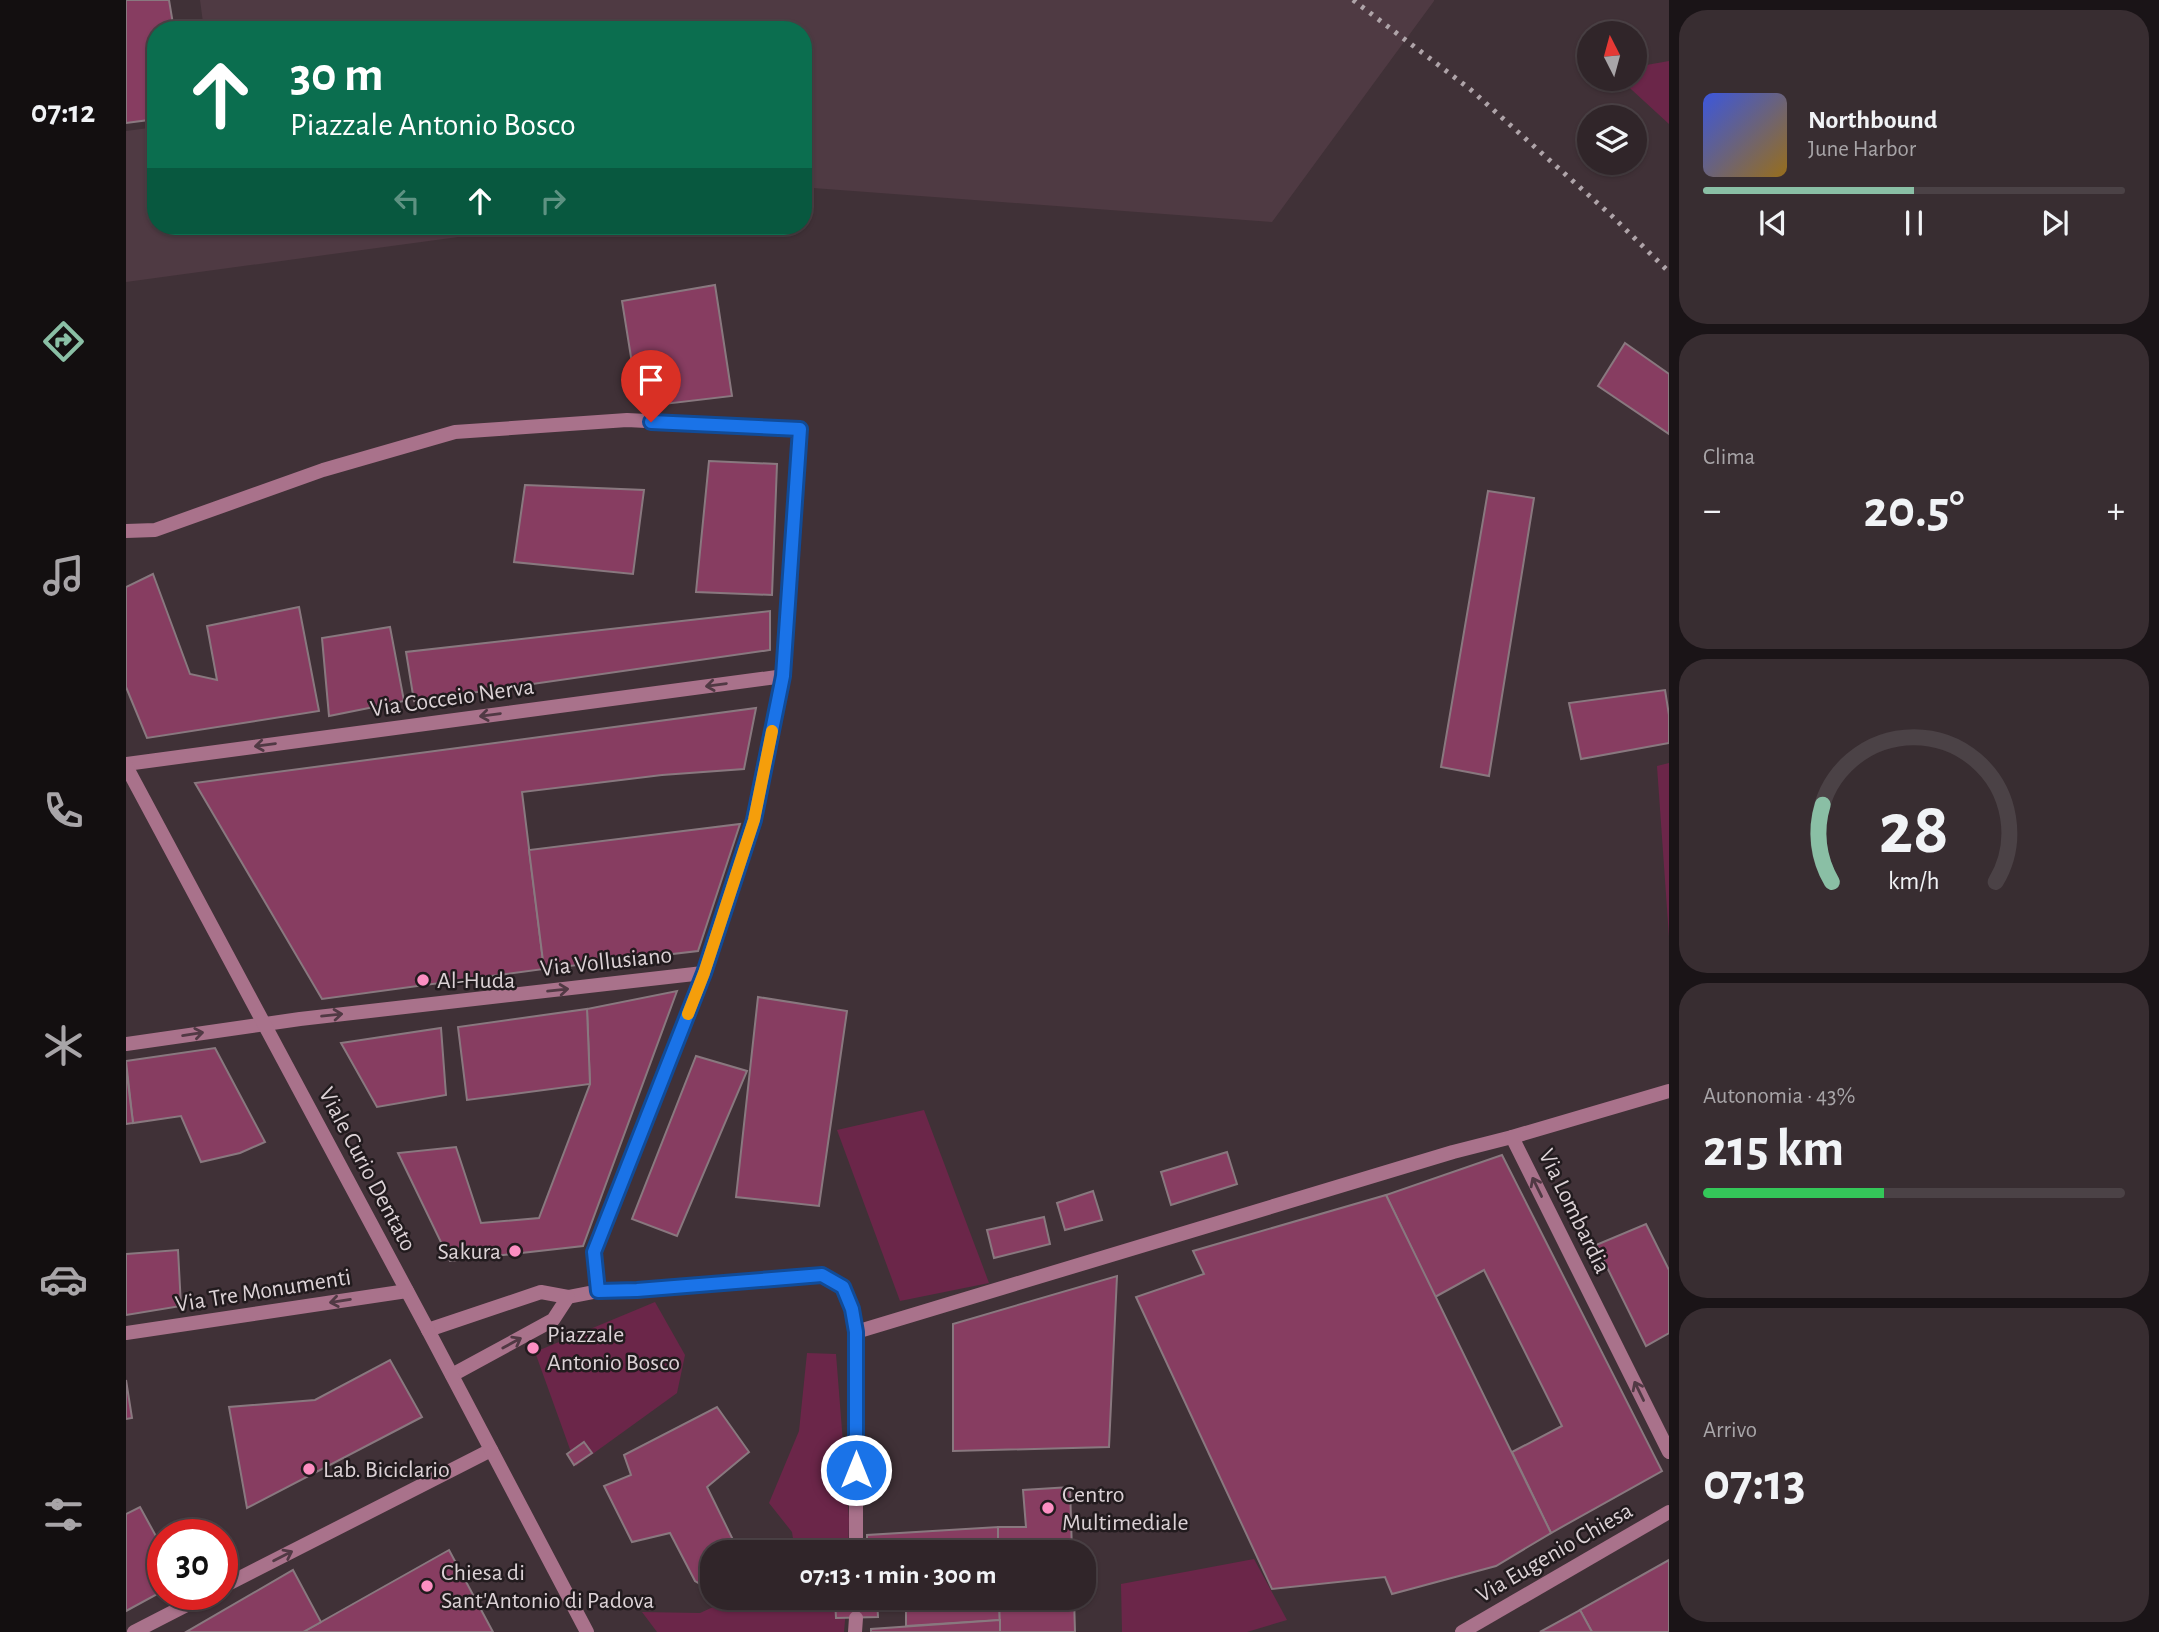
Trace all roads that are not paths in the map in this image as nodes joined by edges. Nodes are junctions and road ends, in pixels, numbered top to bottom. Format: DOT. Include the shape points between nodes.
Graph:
graph roads {
  1 [pos="126,531"];
  2 [pos="783,676"];
  3 [pos="126,765"];
  4 [pos="704,973"];
  5 [pos="264,1024"];
  6 [pos="126,1044"];
  7 [pos="1669,1091"];
  8 [pos="1513,1137"];
  9 [pos="407,1291"];
  10 [pos="598,1291"];
  11 [pos="568,1297"];
  12 [pos="428,1330"];
  13 [pos="856,1332"];
  14 [pos="126,1333"];
  15 [pos="452,1375"];
  16 [pos="491,1450"];
  17 [pos="1669,1452"];
  18 [pos="1669,1512"];
  19 [pos="856,1540"];
  20 [pos="238,1579"];
  21 [pos="177,1610"];
  22 [pos="134,1632"];
  23 [pos="587,1632"];
  24 [pos="1462,1632"];
  1 -- 2 [label="street" via="155,530 323,470 455,432 627,421 800,429"];
  2 -- 3 [label="street, Via Cocceio Nerva, one-way"];
  2 -- 4 [label="street" via="754,820"];
  3 -- 5 [label="street, Viale Curio Dentato"];
  5 -- 4 [label="street, Via Vollusiano, one-way"];
  4 -- 10 [label="street" via="594,1252"];
  6 -- 5 [label="street, Via Vollusiano, one-way"];
  5 -- 9 [label="street, Viale Curio Dentato"];
  7 -- 8 [label="street, Via Lombardia"];
  8 -- 13 [label="street"];
  17 -- 8 [label="street, Via Lombardia, one-way"];
  9 -- 12 [label="street, Viale Curio Dentato"];
  9 -- 14 [label="street, Via Tre Monumenti, one-way"];
  10 -- 11 [label="street"];
  10 -- 13 [label="street" via="822,1275 843,1287"];
  11 -- 12 [label="street" via="541,1292"];
  15 -- 11 [label="street, one-way" via="553,1320"];
  12 -- 15 [label="street, Viale Curio Dentato"];
  13 -- 19 [label="street"];
  15 -- 16 [label="street, Viale Curio Dentato"];
  20 -- 16 [label="street, one-way"];
  16 -- 23 [label="street, Viale Curio Dentato"];
  18 -- 24 [label="street, Via Eugenio Chiesa"];
  21 -- 22 [label="street"];
}
